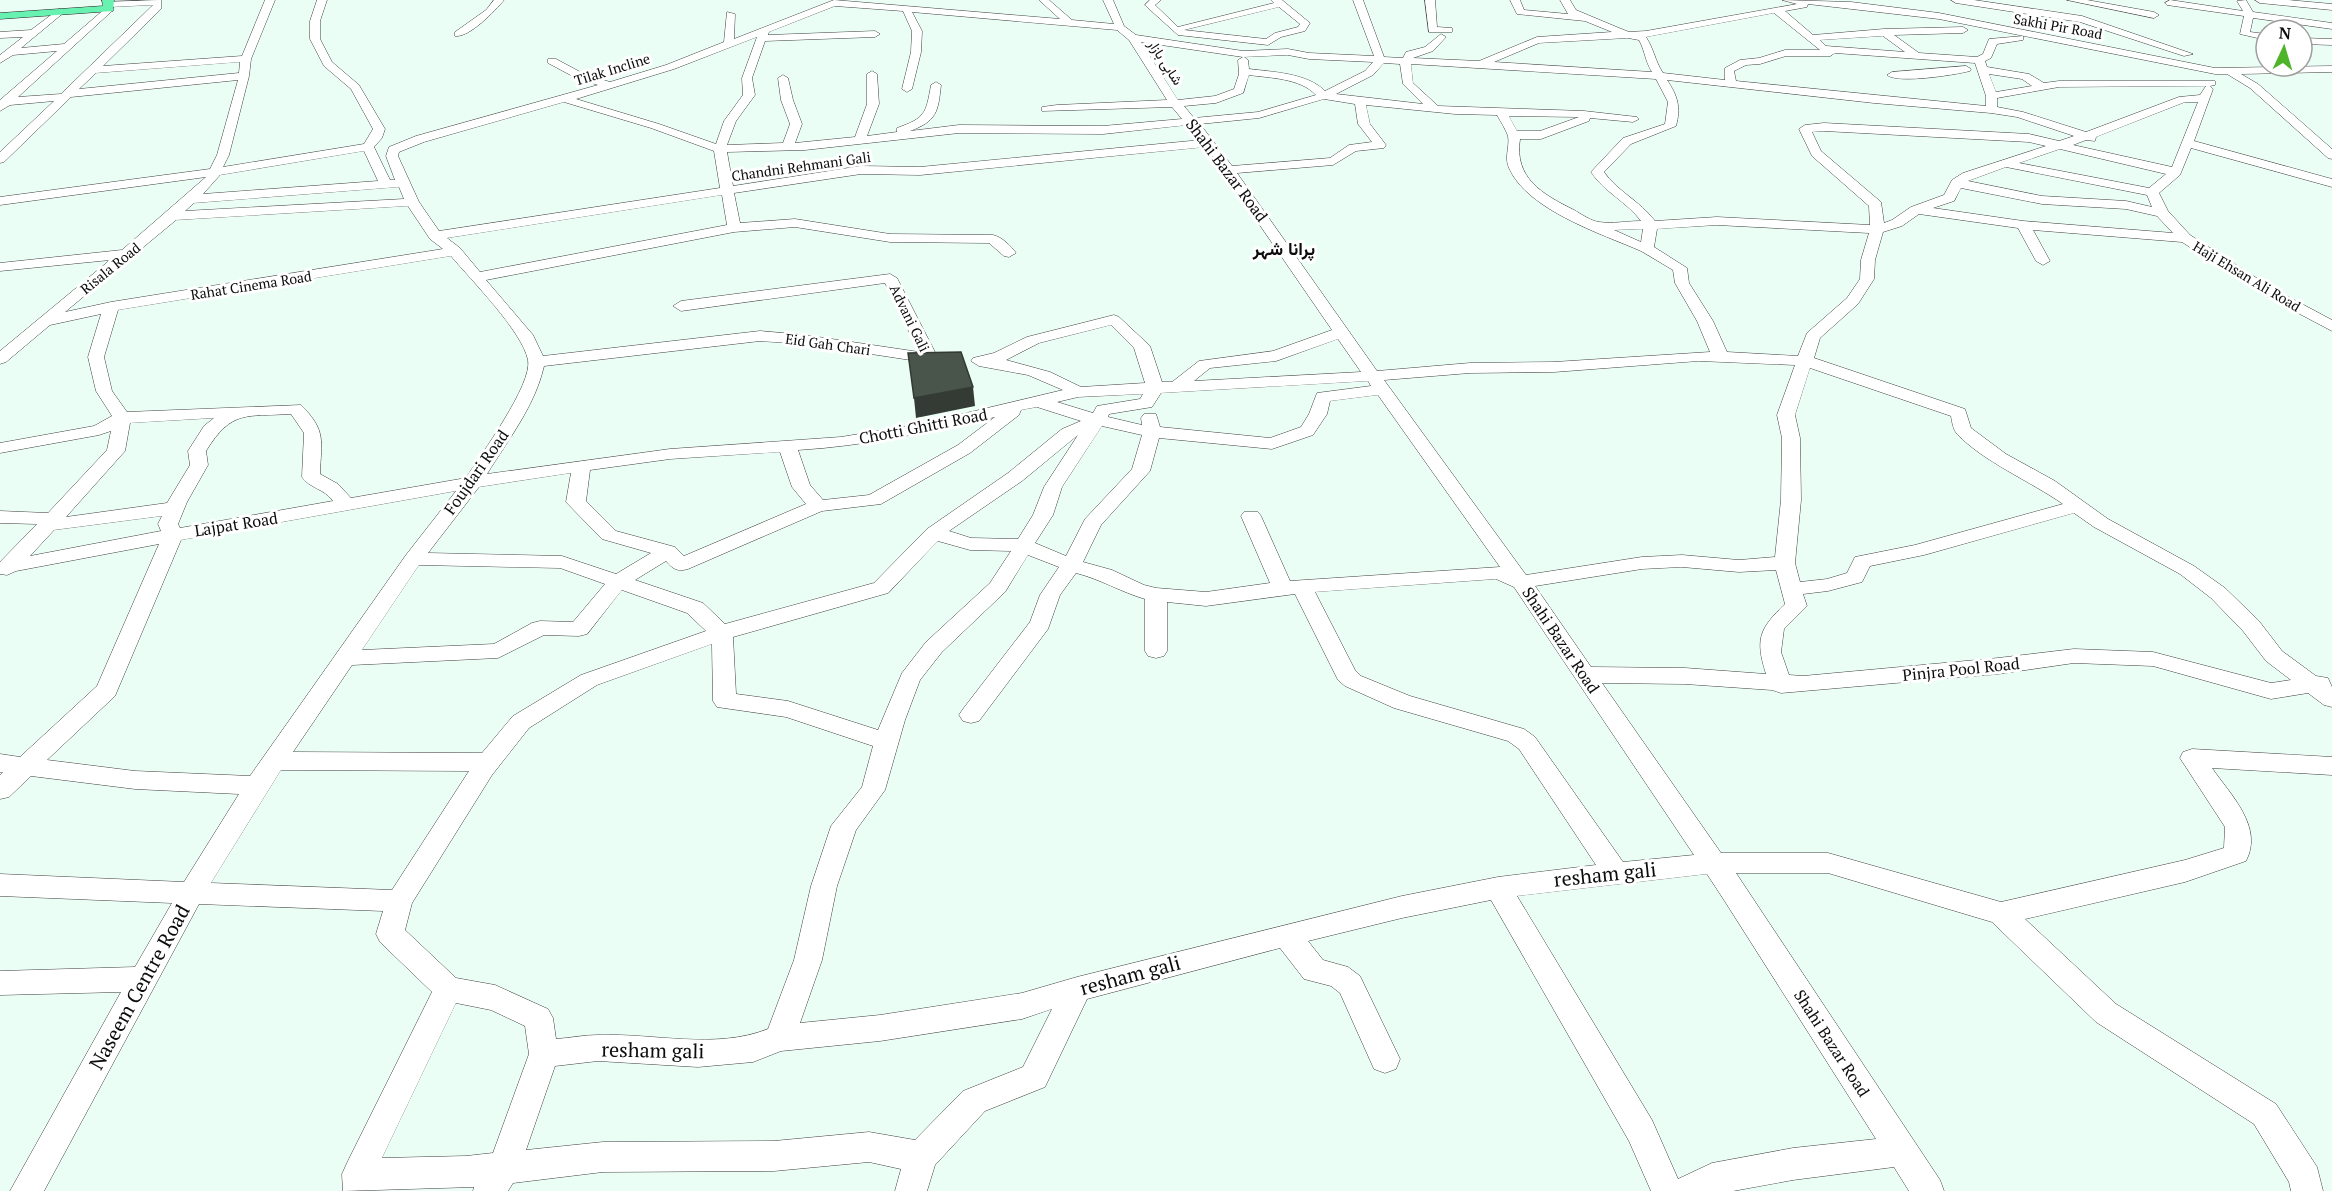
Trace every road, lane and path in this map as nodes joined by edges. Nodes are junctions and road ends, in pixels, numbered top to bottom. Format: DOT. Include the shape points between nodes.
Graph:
graph roads {
  1 [pos="270,0"];
  2 [pos="322,0"];
  3 [pos="499,0"];
  4 [pos="1044,0"];
  5 [pos="1108,0"];
  6 [pos="1156,0"];
  7 [pos="1358,0"];
  8 [pos="1430,0"];
  9 [pos="1515,0"];
  10 [pos="1565,0"];
  11 [pos="1787,0"];
  12 [pos="1956,0"];
  13 [pos="2072,0"];
  14 [pos="2242,0"];
  15 [pos="2260,0"];
  16 [pos="838,1"];
  17 [pos="974,2"];
  18 [pos="1278,2"];
  19 [pos="1823,2"];
  20 [pos="1988,2"];
  21 [pos="2171,2"];
  22 [pos="108,4"];
  23 [pos="2332,8"];
  24 [pos="906,9"];
  25 [pos="1775,10"];
  26 [pos="59,12"];
  27 [pos="940,12"];
  28 [pos="1915,12"];
  29 [pos="2249,13"];
  30 [pos="730,14"];
  31 [pos="1835,15"];
  32 [pos="2154,15"];
  33 [pos="0,16"];
  34 [pos="1562,16"];
  35 [pos="1899,16"];
  36 [pos="1592,18"];
  37 [pos="1876,18"];
  38 [pos="1070,22"];
  39 [pos="1843,23"];
  40 [pos="1970,26"];
  41 [pos="2332,26"];
  42 [pos="1120,27"];
  43 [pos="1176,30"];
  44 [pos="1926,31"];
  45 [pos="2119,32"];
  46 [pos="33,33"];
  47 [pos="458,33"];
  48 [pos="1884,33"];
  49 [pos="763,34"];
  50 [pos="875,34"];
  51 [pos="1859,34"];
  52 [pos="0,35"];
  53 [pos="1624,35"];
  54 [pos="2254,35"];
  55 [pos="1563,36"];
  56 [pos="2037,36"];
  57 [pos="1133,38"];
  58 [pos="1810,38"];
  59 [pos="1537,40"];
  60 [pos="1993,41"];
  61 [pos="2314,41"];
  62 [pos="2332,42"];
  63 [pos="729,44"];
  64 [pos="67,47"];
  65 [pos="1267,47"];
  66 [pos="2179,51"];
  67 [pos="5,52"];
  68 [pos="1829,52"];
  69 [pos="1243,54"];
  70 [pos="1917,54"];
  71 [pos="246,59"];
  72 [pos="0,60"];
  73 [pos="1381,60"];
  74 [pos="552,61"];
  75 [pos="1405,62"];
  76 [pos="1479,64"];
  77 [pos="169,65"];
  78 [pos="1981,66"];
  79 [pos="1568,69"];
  80 [pos="2332,69"];
  81 [pos="90,70"];
  82 [pos="1243,71"];
  83 [pos="2229,71"];
  84 [pos="872,74"];
  85 [pos="1892,75"];
  86 [pos="244,76"];
  87 [pos="1661,76"];
  88 [pos="2213,77"];
  89 [pos="783,78"];
  90 [pos="1731,84"];
  91 [pos="609,85"];
  92 [pos="936,85"];
  93 [pos="2127,85"];
  94 [pos="149,87"];
  95 [pos="2042,87"];
  96 [pos="907,88"];
  97 [pos="64,95"];
  98 [pos="1324,96"];
  99 [pos="1992,96"];
  100 [pos="1855,98"];
  101 [pos="2204,98"];
  102 [pos="564,99"];
  103 [pos="1360,101"];
  104 [pos="2177,101"];
  105 [pos="1174,102"];
  106 [pos="2,104"];
  107 [pos="1913,104"];
  108 [pos="1434,108"];
  109 [pos="1046,109"];
  110 [pos="1991,110"];
  111 [pos="1502,113"];
  112 [pos="1898,113"];
  113 [pos="1587,114"];
  114 [pos="1633,118"];
  115 [pos="1190,120"];
  116 [pos="1879,130"];
  117 [pos="1513,135"];
  118 [pos="2087,136"];
  119 [pos="878,139"];
  120 [pos="858,141"];
  121 [pos="2103,141"];
  122 [pos="1208,143"];
  123 [pos="2186,143"];
  124 [pos="2062,145"];
  125 [pos="368,147"];
  126 [pos="788,147"];
  127 [pos="2125,148"];
  128 [pos="720,149"];
  129 [pos="2332,155"];
  130 [pos="0,159"];
  131 [pos="2008,164"];
  132 [pos="2177,169"];
  133 [pos="1227,170"];
  134 [pos="216,172"];
  135 [pos="403,183"];
  136 [pos="1957,183"];
  137 [pos="2332,183"];
  138 [pos="387,184"];
  139 [pos="727,191"];
  140 [pos="2152,192"];
  141 [pos="192,199"];
  142 [pos="5,201"];
  143 [pos="412,202"];
  144 [pos="1916,210"];
  145 [pos="0,211"];
  146 [pos="2162,213"];
  147 [pos="172,216"];
  148 [pos="1651,225"];
  149 [pos="2023,225"];
  150 [pos="1595,226"];
  151 [pos="734,228"];
  152 [pos="1877,229"];
  153 [pos="435,236"];
  154 [pos="2185,238"];
  155 [pos="1647,249"];
  156 [pos="455,251"];
  157 [pos="1009,253"];
  158 [pos="127,254"];
  159 [pos="2043,261"];
  160 [pos="0,267"];
  161 [pos="477,277"];
  162 [pos="681,306"];
  163 [pos="111,308"];
  164 [pos="46,321"];
  165 [pos="2332,326"];
  166 [pos="1341,332"];
  167 [pos="20,342"];
  168 [pos="0,344"];
  169 [pos="930,358"];
  170 [pos="1721,358"];
  171 [pos="0,359"];
  172 [pos="962,360"];
  173 [pos="1806,361"];
  174 [pos="537,362"];
  175 [pos="1379,383"];
  176 [pos="1078,392"];
  177 [pos="1160,392"];
  178 [pos="1039,402"];
  179 [pos="1018,407"];
  180 [pos="232,412"];
  181 [pos="122,418"];
  182 [pos="1097,420"];
  183 [pos="1152,432"];
  184 [pos="787,444"];
  185 [pos="0,448"];
  186 [pos="582,465"];
  187 [pos="472,483"];
  188 [pos="345,506"];
  189 [pos="818,506"];
  190 [pos="2078,506"];
  191 [pos="175,508"];
  192 [pos="1251,516"];
  193 [pos="0,517"];
  194 [pos="51,522"];
  195 [pos="934,533"];
  196 [pos="173,535"];
  197 [pos="1022,545"];
  198 [pos="668,551"];
  199 [pos="413,559"];
  200 [pos="1785,563"];
  201 [pos="1071,565"];
  202 [pos="3,570"];
  203 [pos="618,582"];
  204 [pos="1521,582"];
  205 [pos="1293,589"];
  206 [pos="1792,589"];
  207 [pos="1156,595"];
  208 [pos="722,633"];
  209 [pos="1156,651"];
  210 [pos="346,658"];
  211 [pos="1585,675"];
  212 [pos="2323,682"];
  213 [pos="1781,685"];
  214 [pos="2332,699"];
  215 [pos="970,715"];
  216 [pos="886,742"];
  217 [pos="273,761"];
  218 [pos="489,762"];
  219 [pos="0,764"];
  220 [pos="27,766"];
  221 [pos="2332,766"];
  222 [pos="257,786"];
  223 [pos="0,790"];
  224 [pos="1714,863"];
  225 [pos="1616,873"];
  226 [pos="0,885"];
  227 [pos="1498,888"];
  228 [pos="191,893"];
  229 [pos="399,901"];
  230 [pos="2001,913"];
  231 [pos="1286,935"];
  232 [pos="145,979"];
  233 [pos="0,982"];
  234 [pos="448,989"];
  235 [pos="1077,989"];
  236 [pos="780,1038"];
  237 [pos="544,1054"];
  238 [pos="1385,1059"];
  239 [pos="1902,1151"];
  240 [pos="921,1157"];
  241 [pos="497,1180"];
  242 [pos="359,1183"];
  243 [pos="26,1191"];
  244 [pos="911,1191"];
  245 [pos="1667,1191"];
  246 [pos="1688,1191"];
  247 [pos="1928,1191"];
  248 [pos="2307,1191"];
  1 -- 71 [label="street"];
  2 -- 125 [label="street" via="315,21 315,39 328,64 355,87 379,129"];
  3 -- 47 [label="street" via="489,12"];
  4 -- 38 [label="street"];
  5 -- 42 [label="street"];
  6 -- 43 [label="street" via="1150,4"];
  7 -- 73 [label="street"];
  8 -- 75 [label="street" via="1432,30 1445,34 1429,49 1410,54"];
  9 -- 34 [label="street" via="1520,12"];
  10 -- 36 [label="street" via="1572,12"];
  11 -- 19 [label="street, Sakhi Pir Road"];
  12 -- 20 [label="street"];
  13 -- 32 [label="street"];
  14 -- 29 [label="street"];
  15 -- 23 [label="street"];
  16 -- 24 [label="street"];
  16 -- 49 [label="street, Tilak Incline"];
  17 -- 27 [label="street"];
  18 -- 43 [label="street"];
  18 -- 65 [label="street" via="1305,23 1302,29 1278,35"];
  19 -- 25 [label="street"];
  19 -- 28 [label="street, Sakhi Pir Road"];
  19 -- 31 [label="street"];
  20 -- 45 [label="street" via="2082,19"];
  21 -- 29 [label="street"];
  21 -- 32 [label="street"];
  22 -- 26 [label="main road"];
  22 -- 64 [label="street"];
  22 -- 81 [label="street" via="158,2 158,7"];
  24 -- 27 [label="street"];
  24 -- 96 [label="street" via="917,31"];
  25 -- 53 [label="street"];
  25 -- 58 [label="street" via="1790,17"];
  26 -- 33 [label="main road"];
  26 -- 46 [label="street"];
  27 -- 38 [label="street"];
  28 -- 35 [label="street"];
  28 -- 40 [label="street, Sakhi Pir Road"];
  29 -- 41 [label="street"];
  29 -- 54 [label="street" via="2246,34"];
  30 -- 63 [label="street"];
  32 -- 66 [label="street" via="2145,19 2157,35"];
  34 -- 36 [label="street"];
  34 -- 55 [label="street"];
  35 -- 37 [label="street"];
  35 -- 44 [label="street"];
  36 -- 53 [label="street"];
  38 -- 42 [label="street"];
  39 -- 51 [label="street"];
  40 -- 44 [label="street"];
  40 -- 56 [label="street, Sakhi Pir Road"];
  40 -- 60 [label="street"];
  42 -- 57 [label="street"];
  43 -- 57 [label="street"];
  43 -- 65 [label="street"];
  44 -- 48 [label="street"];
  45 -- 56 [label="street"];
  45 -- 66 [label="street"];
  46 -- 52 [label="street"];
  46 -- 67 [label="street"];
  48 -- 51 [label="street"];
  48 -- 70 [label="street"];
  49 -- 50 [label="street"];
  49 -- 63 [label="street, Tilak Incline"];
  49 -- 128 [label="street" via="747,78 749,95 730,121"];
  51 -- 58 [label="street"];
  53 -- 55 [label="street"];
  53 -- 87 [label="street" via="1642,38"];
  55 -- 59 [label="street"];
  56 -- 60 [label="street"];
  56 -- 88 [label="street, Sakhi Pir Road"];
  57 -- 69 [label="street"];
  57 -- 105 [label="street, شاہی بازار"];
  58 -- 68 [label="street"];
  59 -- 76 [label="street"];
  59 -- 79 [label="street"];
  60 -- 78 [label="street"];
  61 -- 62 [label="street"];
  63 -- 91 [label="street, Tilak Incline"];
  64 -- 67 [label="street"];
  64 -- 106 [label="street"];
  65 -- 69 [label="street"];
  65 -- 73 [label="street"];
  66 -- 83 [label="street"];
  67 -- 72 [label="street"];
  68 -- 70 [label="street"];
  68 -- 90 [label="street" via="1785,52 1744,62 1729,70"];
  69 -- 82 [label="street"];
  70 -- 78 [label="street"];
  71 -- 77 [label="street"];
  71 -- 86 [label="street"];
  73 -- 75 [label="street"];
  73 -- 98 [label="street" via="1369,73"];
  74 -- 91 [label="street"];
  75 -- 76 [label="street"];
  75 -- 108 [label="street" via="1408,84"];
  76 -- 79 [label="street"];
  77 -- 81 [label="street"];
  77 -- 94 [label="street"];
  78 -- 85 [label="street"];
  78 -- 95 [label="street" via="2025,76"];
  78 -- 99 [label="street"];
  79 -- 87 [label="street"];
  80 -- 83 [label="street"];
  81 -- 97 [label="street"];
  82 -- 98 [label="street" via="1287,77 1316,88"];
  82 -- 105 [label="street" via="1239,91 1229,97"];
  83 -- 88 [label="street"];
  83 -- 129 [label="street" via="2254,87"];
  84 -- 120 [label="street" via="873,104"];
  86 -- 94 [label="street"];
  86 -- 134 [label="street"];
  87 -- 90 [label="street"];
  87 -- 148 [label="street" via="1674,98 1675,114 1670,126 1627,141 1597,172 1639,209"];
  88 -- 93 [label="street"];
  88 -- 101 [label="street"];
  89 -- 126 [label="street" via="796,124"];
  90 -- 100 [label="street"];
  91 -- 102 [label="street, Tilak Incline"];
  92 -- 119 [label="street" via="932,111 926,121"];
  93 -- 95 [label="street"];
  93 -- 104 [label="street"];
  94 -- 97 [label="street"];
  95 -- 99 [label="street"];
  97 -- 106 [label="street"];
  97 -- 130 [label="street"];
  98 -- 103 [label="street"];
  98 -- 115 [label="street" via="1260,115"];
  99 -- 110 [label="street"];
  100 -- 107 [label="street"];
  100 -- 116 [label="street" via="1851,103"];
  101 -- 104 [label="street"];
  101 -- 123 [label="street"];
  102 -- 128 [label="street"];
  102 -- 135 [label="street, Tilak Incline" via="393,150"];
  103 -- 108 [label="street"];
  103 -- 133 [label="street" via="1364,124 1380,145 1353,148 1333,160"];
  104 -- 118 [label="street"];
  105 -- 109 [label="street"];
  105 -- 115 [label="street, Shahi Bazar Road"];
  107 -- 110 [label="street"];
  107 -- 112 [label="street"];
  108 -- 111 [label="street"];
  110 -- 118 [label="street" via="2019,114"];
  111 -- 113 [label="street"];
  111 -- 117 [label="street"];
  113 -- 114 [label="street"];
  113 -- 117 [label="street" via="1588,118 1541,135"];
  115 -- 119 [label="street" via="1103,130 959,129"];
  115 -- 122 [label="street, Shahi Bazar Road"];
  116 -- 124 [label="street" via="2029,138"];
  116 -- 152 [label="street" via="1805,129 1816,153 1876,205"];
  117 -- 150 [label="street" via="1512,159 1529,187 1554,206"];
  118 -- 121 [label="street"];
  118 -- 124 [label="street"];
  119 -- 120 [label="street"];
  120 -- 126 [label="street"];
  122 -- 133 [label="street, Shahi Bazar Road"];
  122 -- 139 [label="street, Chandni Rehmani Gali" via="920,171 861,170"];
  123 -- 132 [label="street"];
  123 -- 137 [label="street"];
  124 -- 131 [label="street"];
  124 -- 132 [label="street"];
  125 -- 134 [label="street"];
  125 -- 138 [label="street"];
  126 -- 128 [label="street"];
  127 -- 132 [label="street"];
  128 -- 139 [label="street"];
  131 -- 136 [label="street" via="1967,176"];
  131 -- 140 [label="street"];
  132 -- 140 [label="street"];
  133 -- 166 [label="street, Shahi Bazar Road"];
  134 -- 141 [label="street, Risala Road"];
  134 -- 142 [label="street"];
  135 -- 138 [label="street"];
  135 -- 143 [label="street"];
  136 -- 144 [label="street" via="1949,198"];
  136 -- 146 [label="street" via="2042,200 2126,205"];
  138 -- 141 [label="street"];
  139 -- 151 [label="street"];
  139 -- 153 [label="street, Chandni Rehmani Gali"];
  140 -- 146 [label="street, Haji Ehsan Ali Road"];
  141 -- 147 [label="street, Risala Road"];
  142 -- 145 [label="street"];
  143 -- 147 [label="street"];
  143 -- 153 [label="street"];
  144 -- 149 [label="street"];
  144 -- 152 [label="street" via="1897,224"];
  146 -- 154 [label="street, Haji Ehsan Ali Road"];
  147 -- 158 [label="street, Risala Road"];
  148 -- 150 [label="street"];
  148 -- 152 [label="street" via="1717,221"];
  148 -- 155 [label="street"];
  149 -- 154 [label="street"];
  149 -- 159 [label="street"];
  150 -- 155 [label="street"];
  151 -- 157 [label="street" via="795,223 890,238 993,239"];
  151 -- 161 [label="street"];
  152 -- 173 [label="street" via="1867,279 1853,301 1813,336"];
  153 -- 156 [label="street"];
  154 -- 165 [label="street, Haji Ehsan Ali Road" via="2267,291"];
  155 -- 170 [label="street" via="1680,268 1682,283"];
  156 -- 161 [label="street"];
  156 -- 163 [label="street, Rahat Cinema Road"];
  158 -- 160 [label="street"];
  158 -- 164 [label="street, Risala Road"];
  161 -- 174 [label="street" via="527,338"];
  162 -- 169 [label="street, Advani Gali" via="890,278"];
  163 -- 164 [label="street, Rahat Cinema Road"];
  163 -- 181 [label="street" via="96,357 104,391"];
  164 -- 167 [label="street, Risala Road"];
  166 -- 175 [label="street, Shahi Bazar Road"];
  166 -- 177 [label="street" via="1276,356 1205,364"];
  167 -- 168 [label="street"];
  167 -- 171 [label="street, Risala Road"];
  169 -- 172 [label="street, Eid Gah Chari"];
  169 -- 174 [label="street, Eid Gah Chari" via="760,336"];
  170 -- 173 [label="street"];
  170 -- 175 [label="street" via="1470,368"];
  172 -- 176 [label="street, Eid Gah Chari" via="1025,367"];
  172 -- 177 [label="street" via="999,357 1033,340 1114,320 1142,346"];
  173 -- 190 [label="street" via="1959,413 1963,430"];
  173 -- 200 [label="street" via="1786,415 1791,438 1791,500"];
  174 -- 187 [label="street, Foujdari Road" via="532,383 515,416"];
  175 -- 177 [label="street, Chotti Ghitti Road"];
  175 -- 183 [label="street" via="1323,397 1307,431 1272,444"];
  175 -- 204 [label="street, Shahi Bazar Road"];
  176 -- 177 [label="street, Chotti Ghitti Road"];
  176 -- 178 [label="street, Chotti Ghitti Road"];
  177 -- 182 [label="street" via="1102,410"];
  177 -- 183 [label="street"];
  178 -- 179 [label="street, Chotti Ghitti Road"];
  178 -- 182 [label="street"];
  179 -- 184 [label="street, Chotti Ghitti Road" via="920,429 841,441"];
  179 -- 189 [label="street" via="964,449 874,500"];
  180 -- 181 [label="street"];
  180 -- 188 [label="street" via="295,409 312,425 311,477 342,496"];
  180 -- 191 [label="street" via="210,430 197,451 199,465"];
  181 -- 185 [label="street" via="99,430"];
  181 -- 194 [label="street" via="116,451"];
  182 -- 183 [label="street"];
  182 -- 195 [label="street" via="1068,433 1015,477"];
  182 -- 197 [label="street" via="1063,470 1043,515"];
  183 -- 201 [label="street" via="1141,471 1092,523"];
  184 -- 186 [label="street, Chotti Ghitti Road"];
  184 -- 189 [label="street" via="801,488"];
  186 -- 187 [label="street, Chotti Ghitti Road"];
  186 -- 198 [label="street" via="576,502 609,535"];
  187 -- 188 [label="street, Lajpat Road"];
  187 -- 199 [label="street, Foujdari Road"];
  188 -- 196 [label="street, Lajpat Road"];
  189 -- 198 [label="street" via="681,565"];
  190 -- 206 [label="street" via="1862,561 1855,577"];
  190 -- 212 [label="street" via="2195,575 2243,618 2274,656"];
  191 -- 194 [label="street"];
  191 -- 196 [label="street" via="168,524"];
  192 -- 205 [label="street"];
  193 -- 194 [label="street"];
  194 -- 202 [label="street"];
  195 -- 197 [label="street" via="970,544"];
  195 -- 208 [label="street" via="881,588"];
  196 -- 202 [label="street, Lajpat Road"];
  196 -- 220 [label="street" via="107,690"];
  197 -- 201 [label="street"];
  197 -- 216 [label="street" via="998,587 934,647 910,678"];
  198 -- 203 [label="street"];
  199 -- 203 [label="street" via="562,562"];
  199 -- 210 [label="street, Foujdari Road"];
  200 -- 204 [label="street" via="1642,563"];
  200 -- 206 [label="street"];
  201 -- 207 [label="street"];
  201 -- 215 [label="street" via="1050,595 1040,624"];
  203 -- 208 [label="street" via="695,608"];
  203 -- 210 [label="street" via="579,629 540,628 498,651"];
  204 -- 205 [label="street" via="1498,573"];
  204 -- 211 [label="street, Shahi Bazar Road"];
  205 -- 207 [label="street" via="1206,599"];
  205 -- 225 [label="street" via="1353,681 1402,702 1504,730 1527,743"];
  206 -- 213 [label="street" via="1796,606 1774,627 1770,652"];
  207 -- 209 [label="street"];
  208 -- 216 [label="street" via="724,701 788,709"];
  208 -- 218 [label="street" via="589,680 521,722"];
  210 -- 217 [label="street, Foujdari Road"];
  211 -- 213 [label="street, Pinjra Pool Road" via="1685,676"];
  211 -- 224 [label="street, Shahi Bazar Road"];
  212 -- 213 [label="street, Pinjra Pool Road" via="2271,691 2153,660 2074,656"];
  212 -- 214 [label="street"];
  216 -- 236 [label="street" via="873,790 844,826 824,886 808,960"];
  217 -- 218 [label="street"];
  217 -- 222 [label="street, Foujdari Road"];
  218 -- 229 [label="street"];
  219 -- 220 [label="street"];
  220 -- 222 [label="street" via="135,780"];
  220 -- 223 [label="street"];
  221 -- 230 [label="street" via="2192,758 2238,826 2237,854 2185,871"];
  222 -- 228 [label="street, Naseem Centre Road"];
  224 -- 225 [label="street, resham gali"];
  224 -- 230 [label="street, resham gali" via="1828,863"];
  224 -- 239 [label="street, Shahi Bazar Road"];
  225 -- 227 [label="street, resham gali"];
  226 -- 228 [label="street"];
  227 -- 231 [label="street, resham gali"];
  227 -- 245 [label="street" via="1636,1121"];
  228 -- 229 [label="street"];
  228 -- 232 [label="street, Naseem Centre Road"];
  229 -- 234 [label="street" via="390,934"];
  230 -- 248 [label="street" via="2106,1013 2265,1114 2305,1178"];
  231 -- 235 [label="street, resham gali"];
  231 -- 238 [label="street" via="1314,970 1343,976"];
  232 -- 233 [label="street"];
  232 -- 243 [label="street, Naseem Centre Road"];
  234 -- 237 [label="street" via="495,998 538,1018"];
  234 -- 242 [label="street"];
  235 -- 236 [label="street, resham gali" via="1022,1006 880,1028"];
  235 -- 240 [label="street" via="1034,1077 974,1101"];
  236 -- 237 [label="street, resham gali" via="753,1049 698,1053 598,1048"];
  237 -- 241 [label="street"];
  239 -- 246 [label="street" via="1793,1164 1712,1179"];
  239 -- 247 [label="street, Shahi Bazar Road"];
  240 -- 241 [label="street" via="869,1147 774,1156 603,1157"];
  240 -- 244 [label="street"];
  241 -- 242 [label="street"];
}
